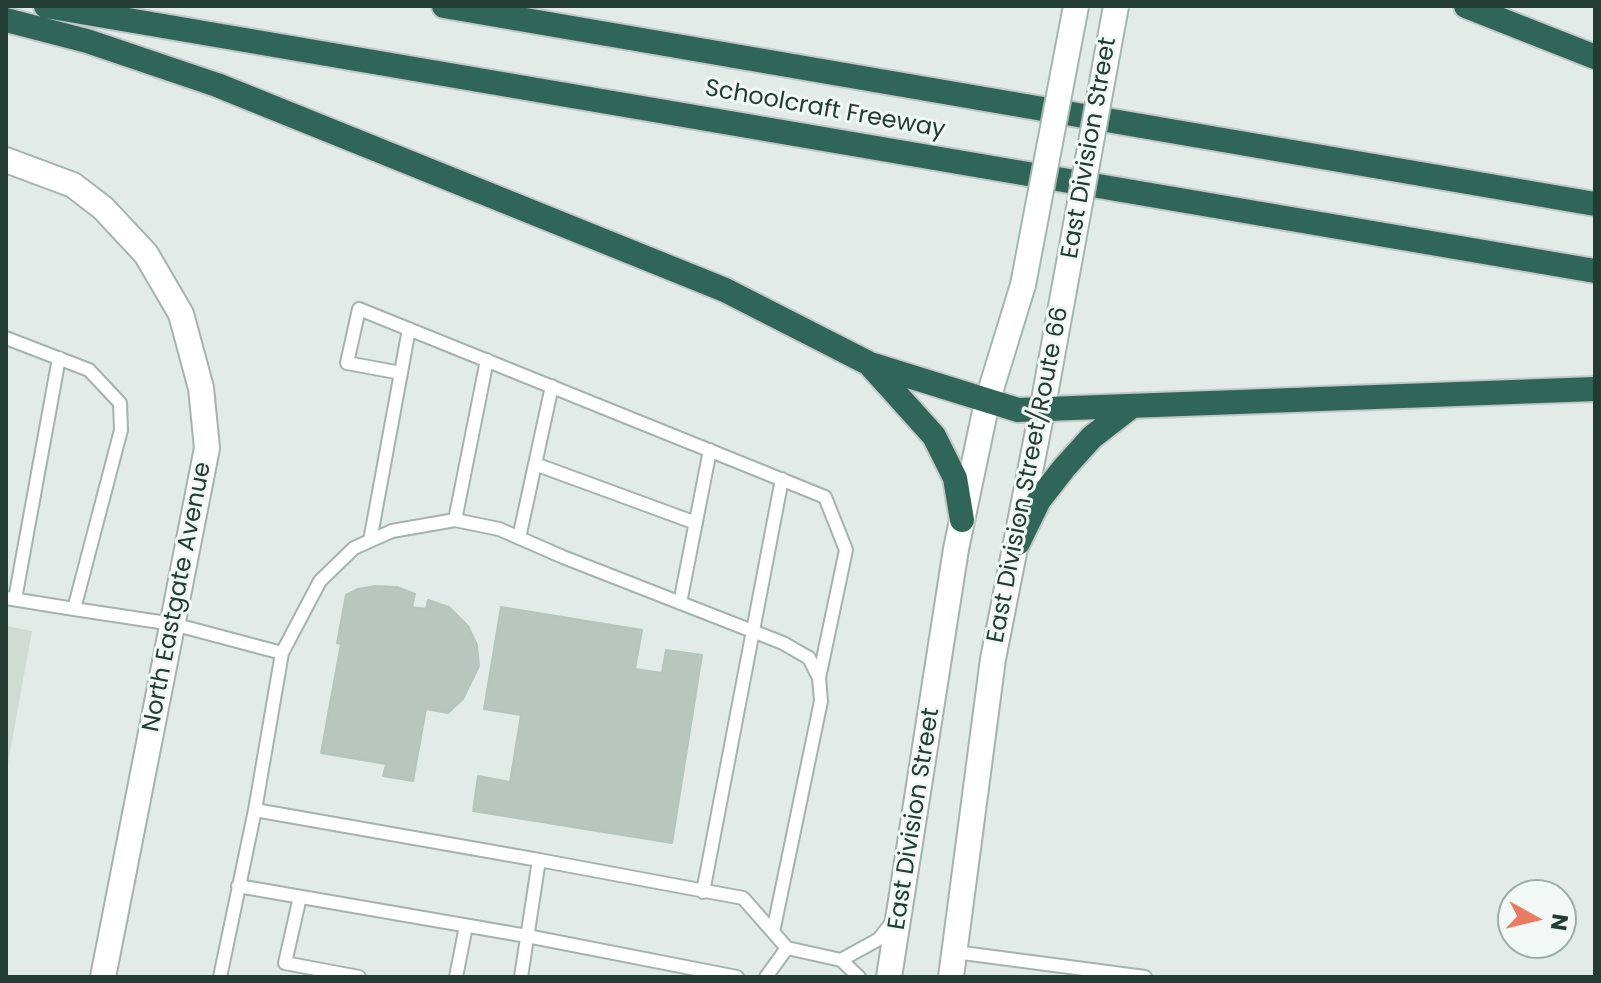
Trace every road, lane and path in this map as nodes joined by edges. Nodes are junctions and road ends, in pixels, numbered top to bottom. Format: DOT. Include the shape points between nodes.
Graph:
graph roads {
  1 [pos="46,6"];
  2 [pos="444,6"];
  3 [pos="1076,6"];
  4 [pos="1116,6"];
  5 [pos="1466,6"];
  6 [pos="6,20"];
  7 [pos="1595,57"];
  8 [pos="6,160"];
  9 [pos="1595,204"];
  10 [pos="1595,271"];
  11 [pos="1023,285"];
  12 [pos="1064,290"];
  13 [pos="409,329"];
  14 [pos="6,338"];
  15 [pos="59,358"];
  16 [pos="487,360"];
  17 [pos="870,364"];
  18 [pos="401,373"];
  19 [pos="552,386"];
  20 [pos="1595,389"];
  21 [pos="987,402"];
  22 [pos="1132,406"];
  23 [pos="1042,411"];
  24 [pos="710,450"];
  25 [pos="535,464"];
  26 [pos="782,479"];
  27 [pos="455,520"];
  28 [pos="962,520"];
  29 [pos="696,523"];
  30 [pos="519,538"];
  31 [pos="370,541"];
  32 [pos="1018,543"];
  33 [pos="11,599"];
  34 [pos="680,603"];
  35 [pos="74,609"];
  36 [pos="173,624"];
  37 [pos="753,632"];
  38 [pos="282,653"];
  39 [pos="940,660"];
  40 [pos="819,678"];
  41 [pos="255,810"];
  42 [pos="539,860"];
  43 [pos="238,886"];
  44 [pos="703,892"];
  45 [pos="300,897"];
  46 [pos="900,913"];
  47 [pos="466,926"];
  48 [pos="773,932"];
  49 [pos="527,936"];
  50 [pos="787,948"];
  51 [pos="955,952"];
  52 [pos="841,960"];
  53 [pos="103,977"];
  54 [pos="220,977"];
  55 [pos="359,977"];
  56 [pos="456,977"];
  57 [pos="521,977"];
  58 [pos="737,977"];
  59 [pos="766,977"];
  60 [pos="859,977"];
  61 [pos="889,977"];
  62 [pos="951,977"];
  63 [pos="1145,977"];
  1 -- 10 [label="highway, Schoolcraft Freeway"];
  2 -- 9 [label="highway, Schoolcraft Freeway"];
  3 -- 11 [label="street, East Division Street, bridge"];
  4 -- 12 [label="street, East Division Street, bridge"];
  5 -- 7 [label="highway"];
  6 -- 17 [label="highway" via="159,64 367,143 725,290"];
  8 -- 36 [label="street, North Eastgate Avenue" via="73,185 103,208 146,254 181,314 201,388 207,448"];
  11 -- 21 [label="street, East Division Street/Route 66"];
  12 -- 23 [label="street, East Division Street/Route 66"];
  13 -- 16 [label="lane"];
  13 -- 18 [label="lane"];
  13 -- 18 [label="lane" via="359,309 347,363"];
  14 -- 15 [label="lane"];
  15 -- 33 [label="lane"];
  15 -- 35 [label="lane" via="89,370 120,403 121,430"];
  16 -- 19 [label="lane"];
  16 -- 27 [label="lane"];
  17 -- 21 [label="highway"];
  17 -- 28 [label="highway" via="934,436 955,478"];
  18 -- 31 [label="lane"];
  19 -- 24 [label="lane"];
  19 -- 25 [label="lane"];
  20 -- 22 [label="highway"];
  21 -- 23 [label="highway"];
  21 -- 28 [label="street, East Division Street/Route 66"];
  22 -- 23 [label="highway"];
  22 -- 32 [label="highway" via="1092,437 1064,468 1039,500"];
  23 -- 32 [label="street, East Division Street/Route 66"];
  24 -- 26 [label="lane"];
  24 -- 29 [label="lane"];
  25 -- 29 [label="lane"];
  25 -- 30 [label="lane"];
  26 -- 37 [label="lane"];
  26 -- 40 [label="lane" via="825,497 846,550"];
  27 -- 30 [label="lane"];
  27 -- 31 [label="lane" via="392,531"];
  28 -- 39 [label="street, East Division Street/Route 66"];
  29 -- 34 [label="lane"];
  30 -- 34 [label="lane"];
  31 -- 38 [label="lane" via="354,548 320,581"];
  32 -- 51 [label="street, East Division Street/Route 66" via="993,659"];
  33 -- 35 [label="lane"];
  34 -- 37 [label="lane"];
  35 -- 36 [label="lane"];
  36 -- 38 [label="lane"];
  36 -- 53 [label="street, North Eastgate Avenue"];
  37 -- 40 [label="lane" via="809,658"];
  37 -- 44 [label="lane"];
  38 -- 41 [label="lane"];
  39 -- 46 [label="street, East Division Street"];
  40 -- 48 [label="lane" via="821,701"];
  41 -- 42 [label="lane"];
  41 -- 43 [label="lane"];
  42 -- 44 [label="lane"];
  42 -- 49 [label="lane"];
  43 -- 45 [label="lane"];
  43 -- 54 [label="lane"];
  44 -- 48 [label="lane" via="743,898"];
  45 -- 47 [label="lane"];
  45 -- 55 [label="lane" via="285,963"];
  46 -- 52 [label="lane" via="879,939"];
  46 -- 61 [label="street, East Division Street"];
  47 -- 49 [label="lane"];
  47 -- 56 [label="lane"];
  48 -- 50 [label="lane"];
  49 -- 57 [label="lane"];
  49 -- 58 [label="lane"];
  50 -- 52 [label="lane"];
  50 -- 59 [label="lane"];
  51 -- 62 [label="street"];
  51 -- 63 [label="lane"];
  52 -- 60 [label="lane"];
}
